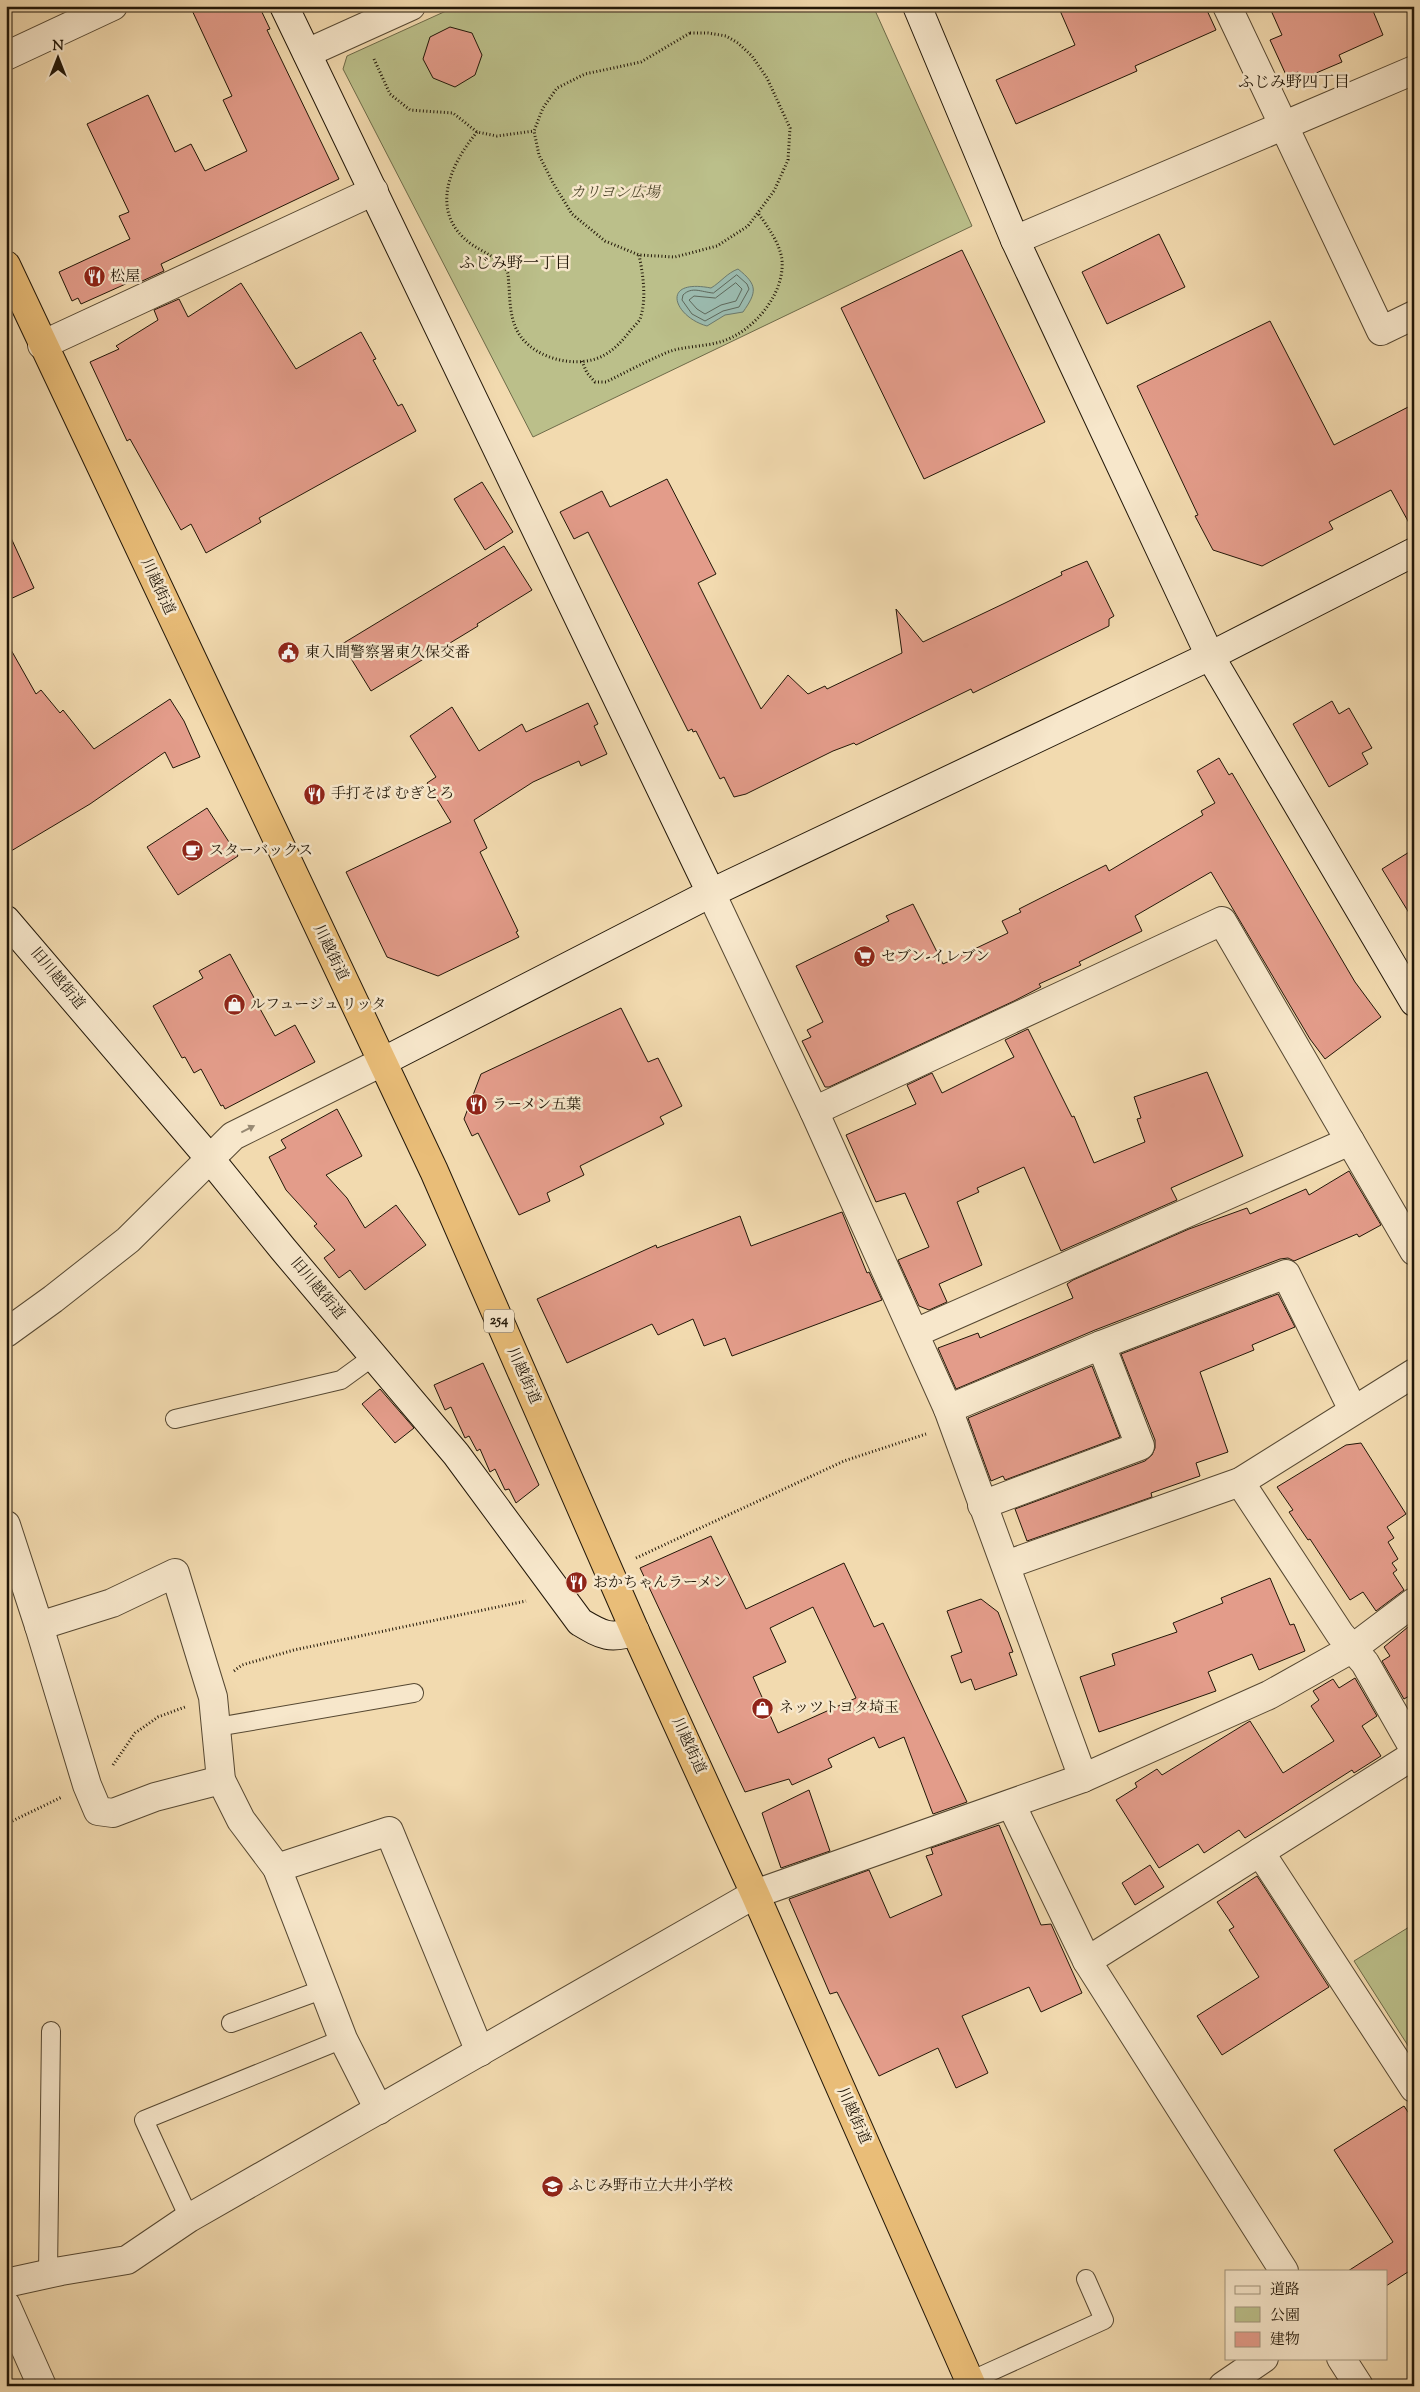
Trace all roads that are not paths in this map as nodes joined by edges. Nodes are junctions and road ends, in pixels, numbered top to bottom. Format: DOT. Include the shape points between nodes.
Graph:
graph roads {
  1 [pos="112,6"];
  2 [pos="284,6"];
  3 [pos="411,6"];
  4 [pos="917,6"];
  5 [pos="1227,6"];
  6 [pos="307,53"];
  7 [pos="6,56"];
  8 [pos="1414,70"];
  9 [pos="1284,126"];
  10 [pos="374,191"];
  11 [pos="1015,240"];
  12 [pos="6,265"];
  13 [pos="1414,314"];
  14 [pos="42,345"];
  15 [pos="1414,552"];
  16 [pos="1210,656"];
  17 [pos="711,893"];
  18 [pos="6,920"];
  19 [pos="1414,1002"];
  20 [pos="382,1062"];
  21 [pos="814,1111"];
  22 [pos="1350,1141"];
  23 [pos="211,1160"];
  24 [pos="1414,1251"];
  25 [pos="6,1333"];
  26 [pos="915,1333"];
  27 [pos="1101,1344"];
  28 [pos="374,1356"];
  29 [pos="1414,1373"];
  30 [pos="1353,1410"];
  31 [pos="951,1417"];
  32 [pos="175,1419"];
  33 [pos="1240,1482"];
  34 [pos="982,1505"];
  35 [pos="6,1525"];
  36 [pos="1006,1565"];
  37 [pos="1414,1602"];
  38 [pos="39,1626"];
  39 [pos="635,1631"];
  40 [pos="1353,1648"];
  41 [pos="414,1693"];
  42 [pos="217,1727"];
  43 [pos="1414,1749"];
  44 [pos="1414,1755"];
  45 [pos="1083,1778"];
  46 [pos="220,1780"];
  47 [pos="1011,1804"];
  48 [pos="1260,1852"];
  49 [pos="277,1868"];
  50 [pos="755,1894"];
  51 [pos="1087,1961"];
  52 [pos="324,1989"];
  53 [pos="231,2023"];
  54 [pos="51,2031"];
  55 [pos="343,2039"];
  56 [pos="480,2052"];
  57 [pos="1414,2088"];
  58 [pos="379,2110"];
  59 [pos="189,2218"];
  60 [pos="1283,2270"];
  61 [pos="48,2274"];
  62 [pos="1086,2279"];
  63 [pos="6,2283"];
  64 [pos="6,2305"];
  65 [pos="1261,2360"];
  66 [pos="1342,2360"];
  67 [pos="971,2383"];
  68 [pos="42,2386"];
  69 [pos="1223,2386"];
  70 [pos="1359,2386"];
  1 -- 7 [label="street"];
  2 -- 6 [label="street"];
  3 -- 6 [label="street"];
  4 -- 11 [label="street"];
  5 -- 9 [label="street"];
  6 -- 10 [label="street"];
  8 -- 9 [label="street"];
  9 -- 11 [label="street"];
  9 -- 13 [label="street" via="1381,331"];
  10 -- 14 [label="street"];
  10 -- 17 [label="street"];
  11 -- 16 [label="street"];
  12 -- 14 [label="highway, 川越街道 / 254"];
  14 -- 20 [label="highway, 川越街道 / 254"];
  15 -- 16 [label="street"];
  16 -- 17 [label="street"];
  16 -- 19 [label="street"];
  17 -- 20 [label="street"];
  17 -- 21 [label="street"];
  18 -- 23 [label="street, 旧川越街道"];
  23 -- 20 [label="street, one-way" via="233,1136"];
  20 -- 39 [label="highway, 川越街道 / 254" via="434,1171"];
  21 -- 22 [label="street" via="1222,922"];
  21 -- 26 [label="street"];
  22 -- 24 [label="street"];
  22 -- 26 [label="street"];
  23 -- 25 [label="street" via="128,1240"];
  23 -- 28 [label="street, 旧川越街道"];
  26 -- 31 [label="street"];
  27 -- 30 [label="street" via="1286,1274"];
  27 -- 31 [label="street"];
  27 -- 34 [label="street" via="1140,1446"];
  28 -- 32 [label="lane" via="342,1380"];
  28 -- 39 [label="street, 旧川越街道" via="456,1454 580,1622 602,1635 620,1636"];
  29 -- 30 [label="street"];
  30 -- 33 [label="street"];
  31 -- 34 [label="street"];
  33 -- 36 [label="street"];
  33 -- 40 [label="street" via="1340,1634"];
  34 -- 36 [label="street"];
  35 -- 38 [label="street"];
  36 -- 45 [label="street"];
  37 -- 40 [label="street"];
  38 -- 42 [label="street" via="112,1603 175,1574 214,1697"];
  38 -- 46 [label="street" via="87,1785 98,1811 113,1813 155,1797"];
  39 -- 50 [label="highway, 川越街道 / 254"];
  40 -- 43 [label="street" via="1366,1663"];
  40 -- 45 [label="street" via="1269,1695"];
  41 -- 42 [label="lane"];
  42 -- 46 [label="street"];
  44 -- 48 [label="street"];
  45 -- 47 [label="street"];
  46 -- 49 [label="street" via="240,1820"];
  47 -- 50 [label="street"];
  47 -- 51 [label="street"];
  48 -- 51 [label="street"];
  48 -- 57 [label="street"];
  49 -- 52 [label="street"];
  49 -- 56 [label="street" via="389,1831"];
  50 -- 56 [label="street"];
  50 -- 67 [label="highway, 川越街道 / 254"];
  51 -- 60 [label="street"];
  52 -- 53 [label="lane"];
  52 -- 55 [label="street"];
  54 -- 61 [label="lane"];
  55 -- 58 [label="street"];
  55 -- 59 [label="lane" via="144,2120"];
  56 -- 58 [label="street"];
  58 -- 59 [label="street"];
  59 -- 61 [label="street" via="127,2260"];
  61 -- 63 [label="street"];
  62 -- 67 [label="lane" via="1104,2320"];
  64 -- 68 [label="street"];
  65 -- 69 [label="street"];
  66 -- 70 [label="street"];
}
